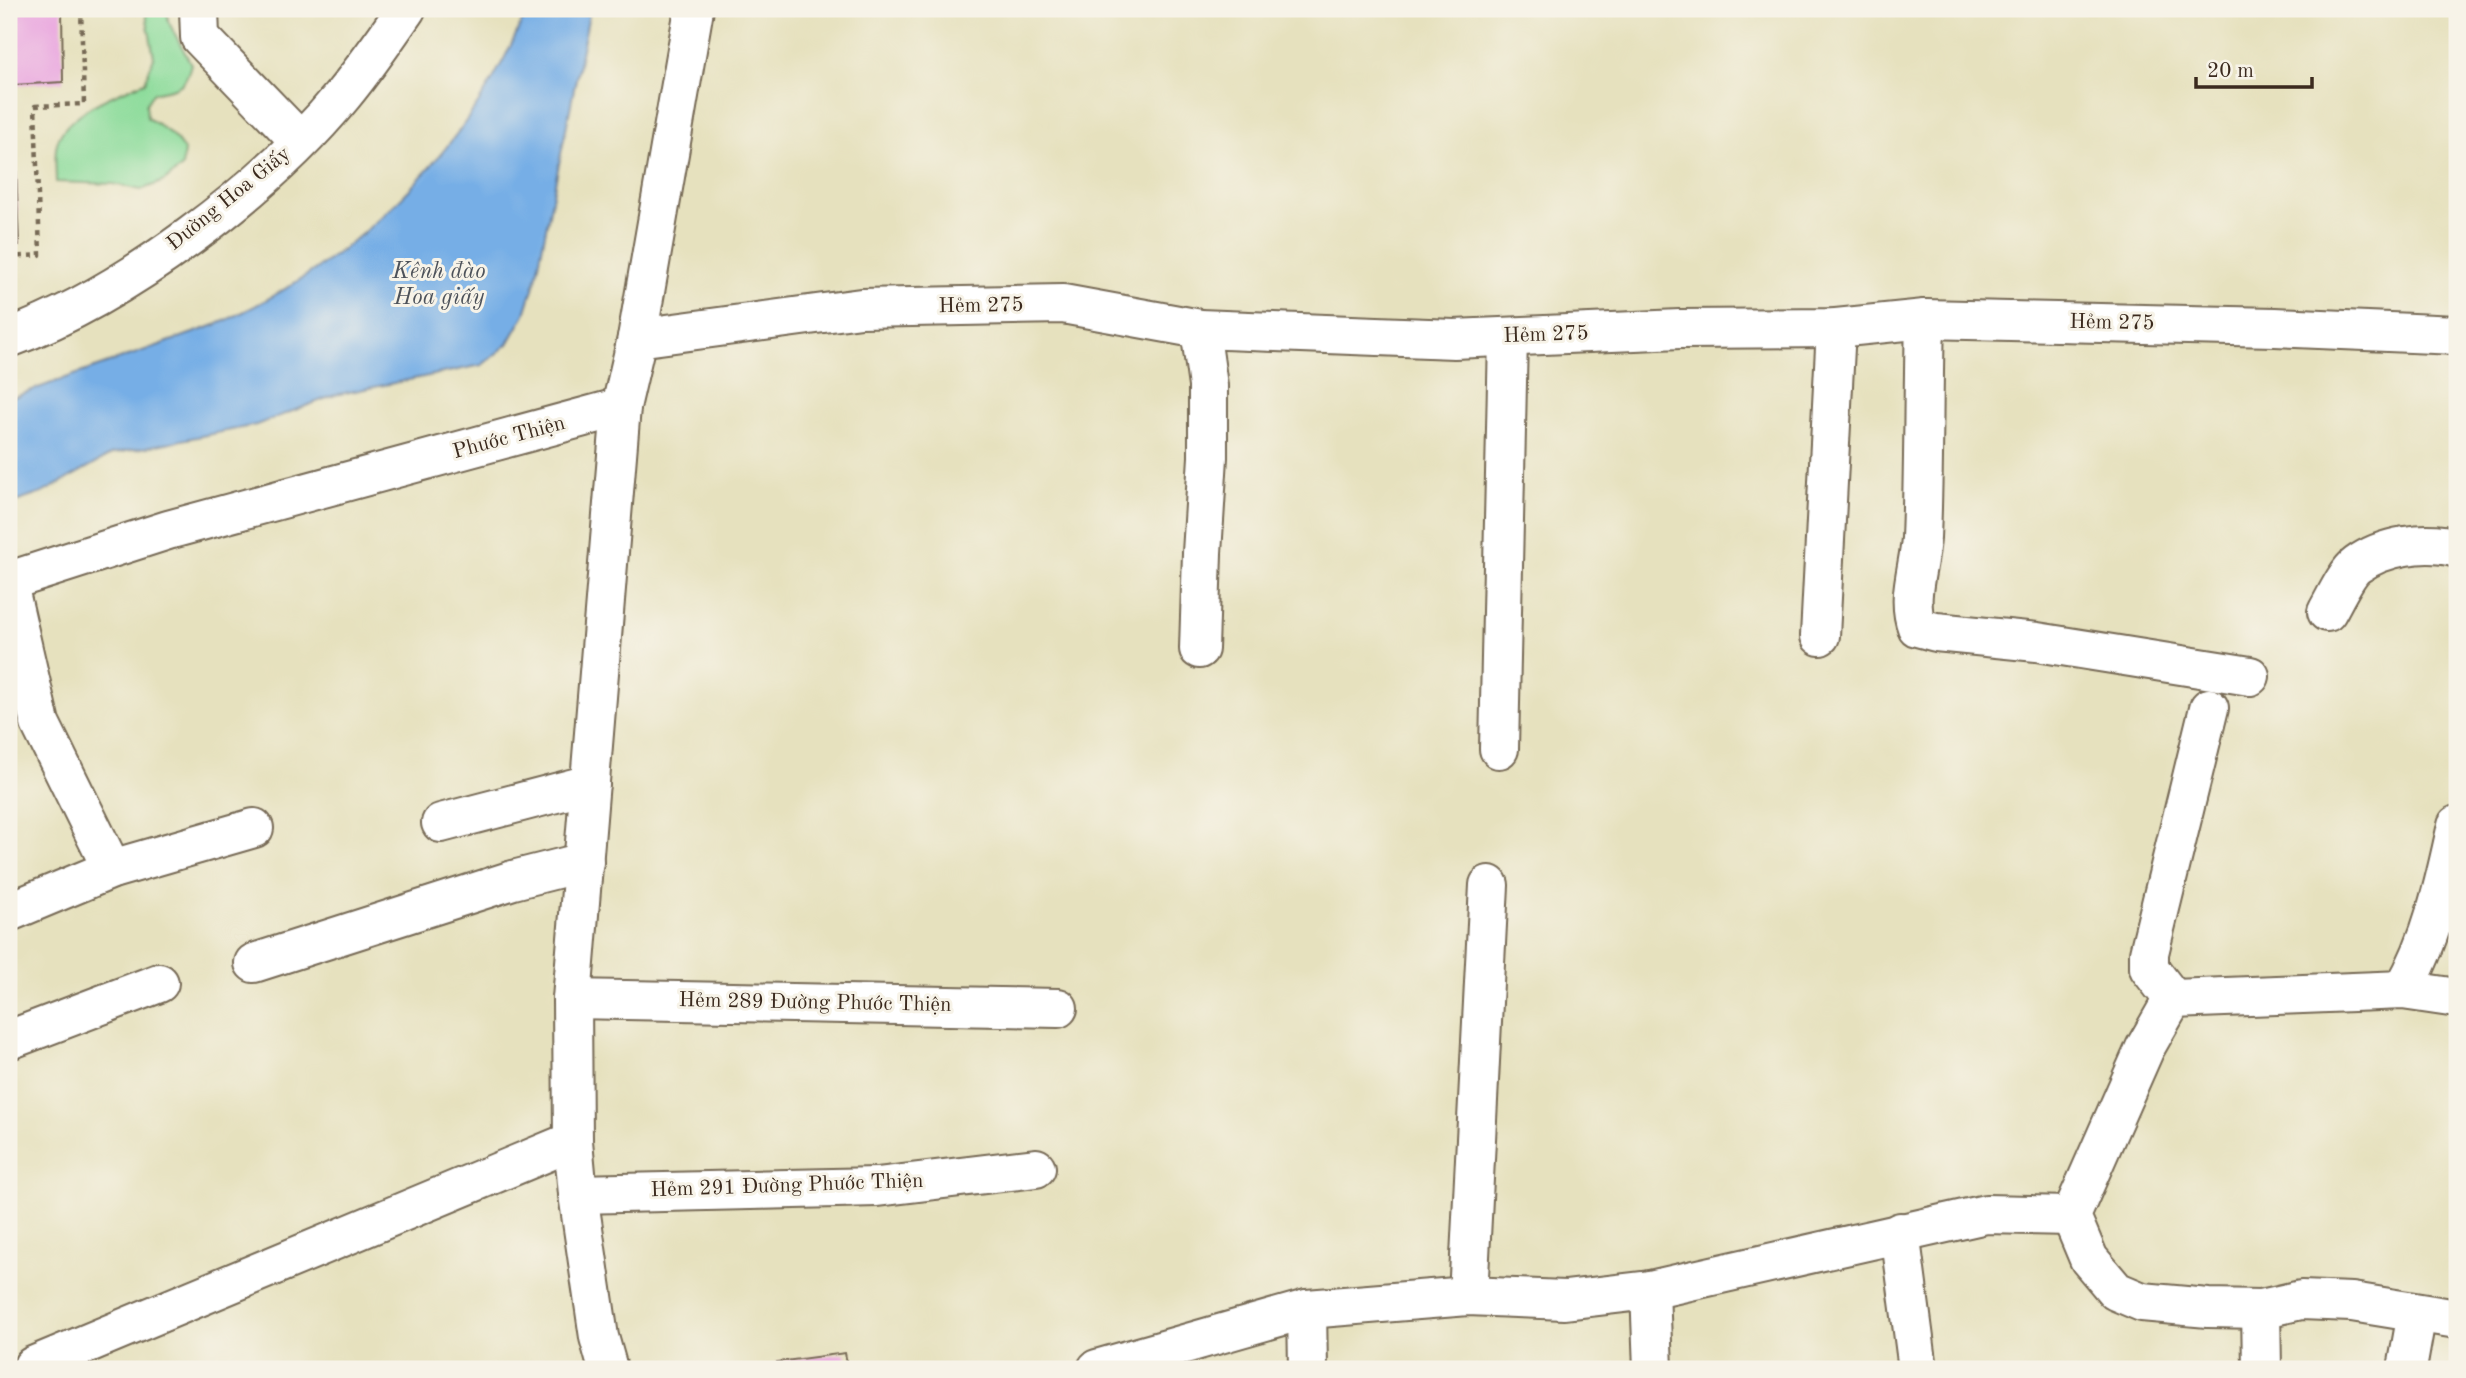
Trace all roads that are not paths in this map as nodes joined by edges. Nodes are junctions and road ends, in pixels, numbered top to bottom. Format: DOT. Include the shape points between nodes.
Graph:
graph roads {
  1 [pos="199,9"];
  2 [pos="406,9"];
  3 [pos="694,9"];
  4 [pos="300,141"];
  5 [pos="1925,319"];
  6 [pos="1836,328"];
  7 [pos="1200,329"];
  8 [pos="2457,335"];
  9 [pos="1508,337"];
  10 [pos="9,338"];
  11 [pos="637,338"];
  12 [pos="621,407"];
  13 [pos="2457,548"];
  14 [pos="9,581"];
  15 [pos="9,588"];
  16 [pos="2327,612"];
  17 [pos="1820,636"];
  18 [pos="1199,649"];
  19 [pos="2250,676"];
  20 [pos="2209,708"];
  21 [pos="1499,749"];
  22 [pos="590,784"];
  23 [pos="441,823"];
  24 [pos="2457,825"];
  25 [pos="254,828"];
  26 [pos="584,862"];
  27 [pos="112,869"];
  28 [pos="1489,885"];
  29 [pos="2450,890"];
  30 [pos="9,912"];
  31 [pos="254,963"];
  32 [pos="159,983"];
  33 [pos="2403,990"];
  34 [pos="2457,998"];
  35 [pos="572,999"];
  36 [pos="2173,999"];
  37 [pos="1058,1008"];
  38 [pos="9,1040"];
  39 [pos="573,1141"];
  40 [pos="1036,1168"];
  41 [pos="578,1194"];
  42 [pos="2071,1216"];
  43 [pos="1900,1232"];
  44 [pos="1650,1290"];
  45 [pos="1468,1296"];
  46 [pos="1307,1309"];
  47 [pos="2261,1309"];
  48 [pos="2417,1312"];
  49 [pos="2457,1319"];
  50 [pos="30,1368"];
  51 [pos="608,1369"];
  52 [pos="1097,1369"];
  53 [pos="1308,1369"];
  54 [pos="1653,1369"];
  55 [pos="1918,1369"];
  56 [pos="2262,1369"];
  57 [pos="2407,1369"];
  1 -- 4 [label="street" via="201,37"];
  2 -- 4 [label="street, Đường Hoa Giấy" via="342,96"];
  3 -- 11 [label="street"];
  4 -- 10 [label="street, Đường Hoa Giấy" via="200,228 140,269 82,304"];
  5 -- 6 [label="street, Hẻm 275"];
  5 -- 8 [label="street, Hẻm 275"];
  5 -- 19 [label="street" via="1921,541 1912,598 1917,627"];
  6 -- 9 [label="street, Hẻm 275"];
  6 -- 17 [label="street"];
  7 -- 9 [label="street, Hẻm 275"];
  7 -- 11 [label="street, Hẻm 275" via="1063,304 861,308"];
  7 -- 18 [label="street" via="1208,386 1208,445"];
  9 -- 21 [label="street"];
  11 -- 12 [label="street"];
  12 -- 14 [label="street, Phước Thiện" via="168,530"];
  12 -- 22 [label="street"];
  13 -- 16 [label="street" via="2440,543 2391,549 2355,566"];
  15 -- 27 [label="street" via="40,723"];
  20 -- 36 [label="street" via="2148,953 2148,968"];
  22 -- 23 [label="street"];
  22 -- 26 [label="street"];
  24 -- 29 [label="street"];
  25 -- 27 [label="street"];
  26 -- 31 [label="street" via="513,880"];
  26 -- 35 [label="street"];
  27 -- 30 [label="street"];
  28 -- 45 [label="street"];
  29 -- 33 [label="street"];
  32 -- 38 [label="street"];
  33 -- 34 [label="street"];
  33 -- 36 [label="street"];
  35 -- 37 [label="street, Hẻm 289 Đường Phước Thiện"];
  35 -- 39 [label="street"];
  36 -- 42 [label="street" via="2145,1048"];
  39 -- 41 [label="street"];
  39 -- 50 [label="street"];
  40 -- 41 [label="street, Hẻm 291 Đường Phước Thiện" via="877,1187"];
  41 -- 51 [label="street"];
  42 -- 43 [label="street" via="1986,1214"];
  42 -- 47 [label="street" via="2089,1259 2116,1291 2142,1302"];
  43 -- 44 [label="street"];
  43 -- 55 [label="street"];
  44 -- 45 [label="street" via="1565,1300"];
  44 -- 54 [label="street"];
  45 -- 46 [label="street"];
  46 -- 52 [label="street"];
  46 -- 53 [label="street"];
  47 -- 48 [label="street" via="2301,1300"];
  47 -- 56 [label="street"];
  48 -- 49 [label="street"];
  48 -- 57 [label="street"];
}
